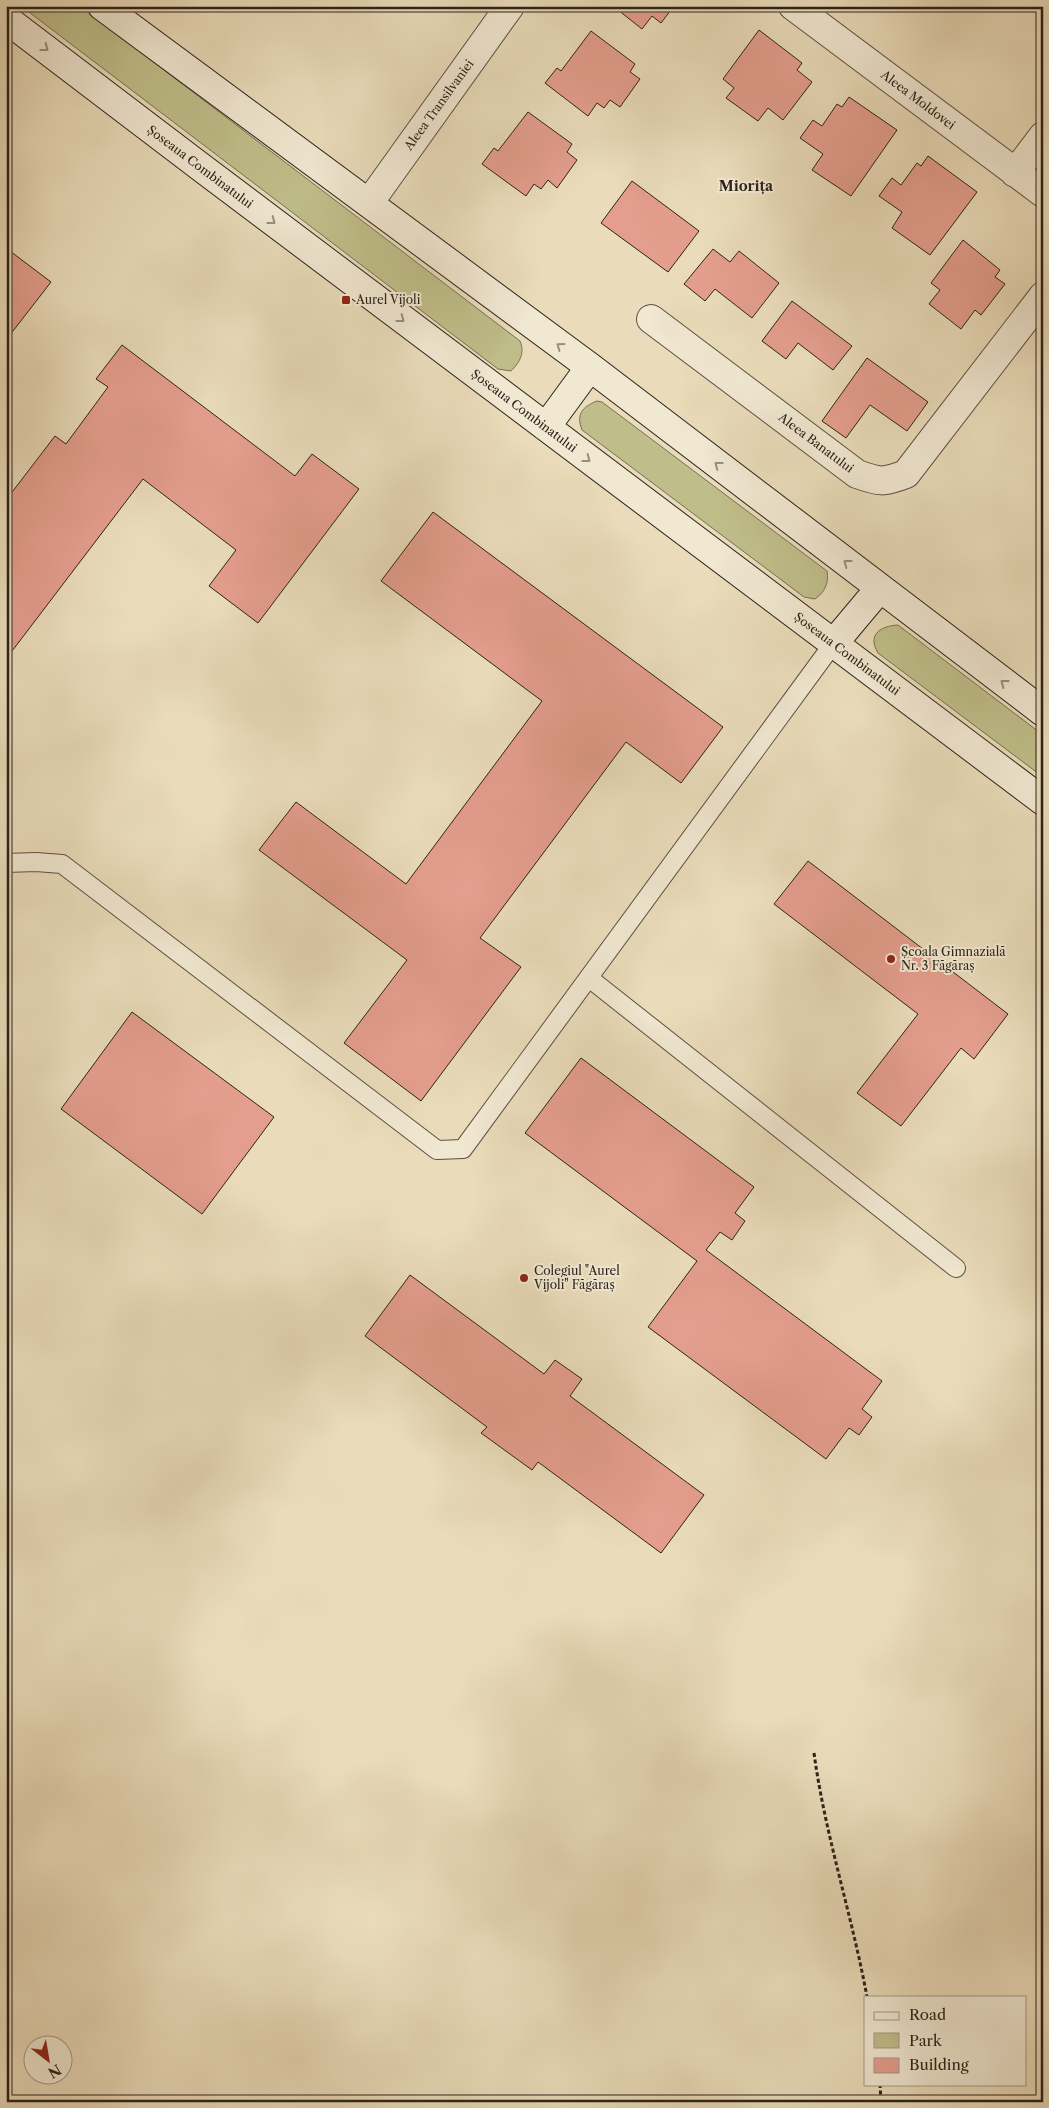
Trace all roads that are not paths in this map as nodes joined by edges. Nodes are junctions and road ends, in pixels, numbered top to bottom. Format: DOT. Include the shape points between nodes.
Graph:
graph roads {
  1 [pos="102,6"];
  2 [pos="510,6"];
  3 [pos="793,6"];
  4 [pos="6,19"];
  5 [pos="1043,136"];
  6 [pos="1016,173"];
  7 [pos="1043,193"];
  8 [pos="368,203"];
  9 [pos="1043,296"];
  10 [pos="651,319"];
  11 [pos="590,367"];
  12 [pos="546,427"];
  13 [pos="880,588"];
  14 [pos="834,644"];
  15 [pos="1043,712"];
  16 [pos="1043,801"];
  17 [pos="6,863"];
  18 [pos="589,978"];
  19 [pos="956,1268"];
  1 -- 8 [label="main road"];
  2 -- 8 [label="main road, Aleea Transilvaniei"];
  3 -- 6 [label="main road, Aleea Moldovei"];
  4 -- 12 [label="main road, Șoseaua Combinatului, one-way"];
  5 -- 6 [label="main road"];
  6 -- 7 [label="main road, Aleea Moldovei"];
  11 -- 8 [label="main road, one-way"];
  9 -- 10 [label="main road, Aleea Banatului" via="906,474 878,482 857,474"];
  11 -- 12 [label="main road"];
  13 -- 11 [label="main road, one-way"];
  12 -- 14 [label="main road, Șoseaua Combinatului, one-way"];
  13 -- 14 [label="main road"];
  15 -- 13 [label="main road, one-way"];
  14 -- 16 [label="main road, Șoseaua Combinatului"];
  14 -- 18 [label="lane"];
  17 -- 18 [label="lane" via="62,864 438,1150 463,1149"];
  18 -- 19 [label="lane"];
}
